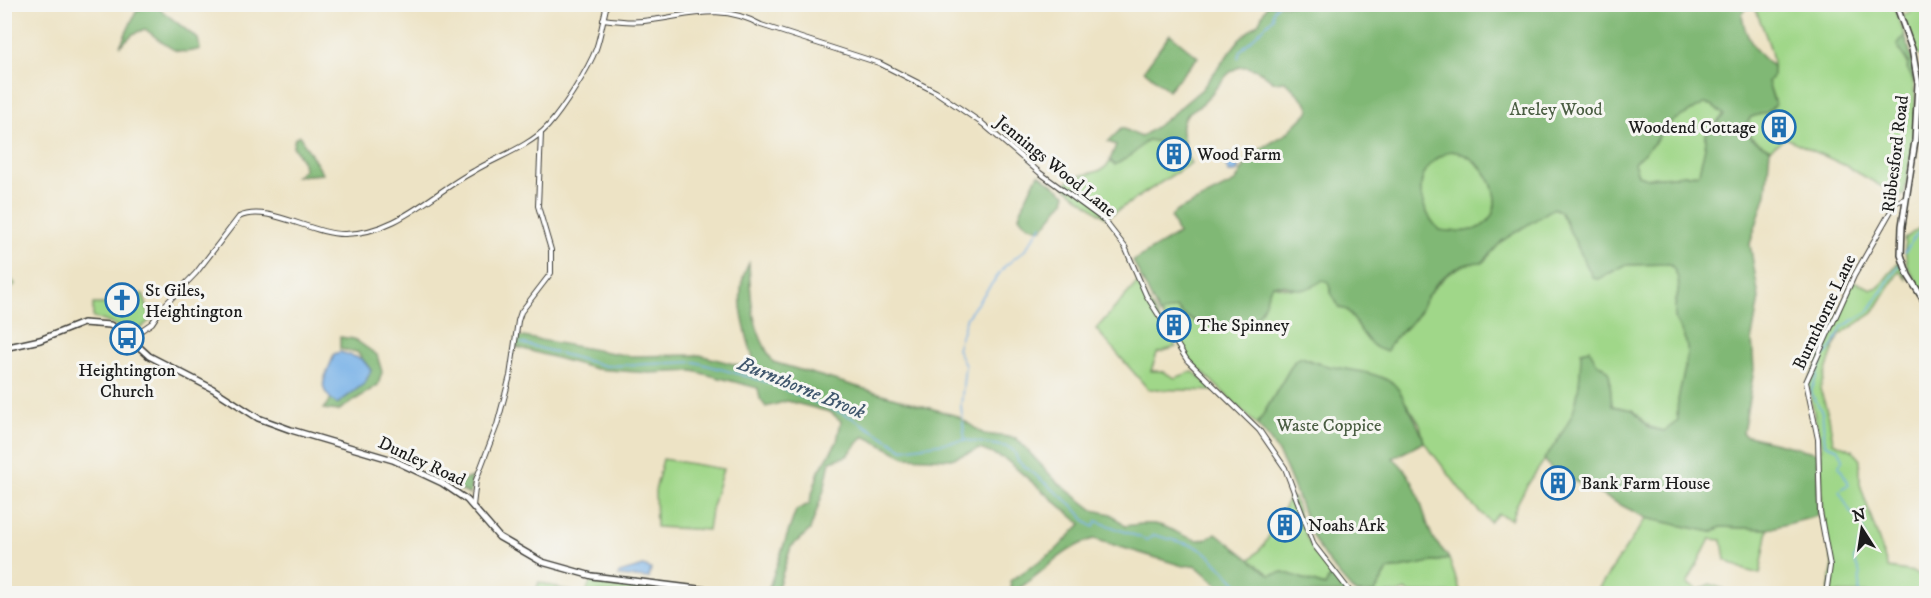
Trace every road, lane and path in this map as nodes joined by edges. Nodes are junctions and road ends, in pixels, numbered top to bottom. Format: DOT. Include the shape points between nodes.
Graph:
graph roads {
  1 [pos="607,4"];
  2 [pos="1896,4"];
  3 [pos="603,19"];
  4 [pos="542,132"];
  5 [pos="1905,199"];
  6 [pos="1926,304"];
  7 [pos="130,338"];
  8 [pos="4,348"];
  9 [pos="473,506"];
  10 [pos="739,594"];
  11 [pos="1352,594"];
  12 [pos="1826,594"];
  1 -- 3 [label="street"];
  2 -- 5 [label="street, Ribbesford Road" via="1917,78 1915,141"];
  3 -- 4 [label="street" via="591,60"];
  3 -- 11 [label="street, Jennings Wood Lane" via="648,21 702,12 743,15 761,25 890,68 936,92 983,124 1110,227 1187,360 1259,430 1286,468 1314,545"];
  4 -- 7 [label="street" via="402,219 376,228 340,234 260,213 239,217 152,323"];
  4 -- 9 [label="street" via="538,206 551,250 551,273 521,312 510,376 476,480"];
  5 -- 6 [label="street, Ribbesford Road" via="1901,258"];
  5 -- 12 [label="street, Burnthorne Lane" via="1896,202 1863,260 1806,382 1818,439 1820,512 1830,566"];
  7 -- 8 [label="street, Dunley Road" via="110,325 92,322"];
  7 -- 9 [label="street, Dunley Road" via="149,356 258,418 393,460 457,491"];
  9 -- 10 [label="street, Dunley Road" via="506,542 554,566 594,576"];
}
